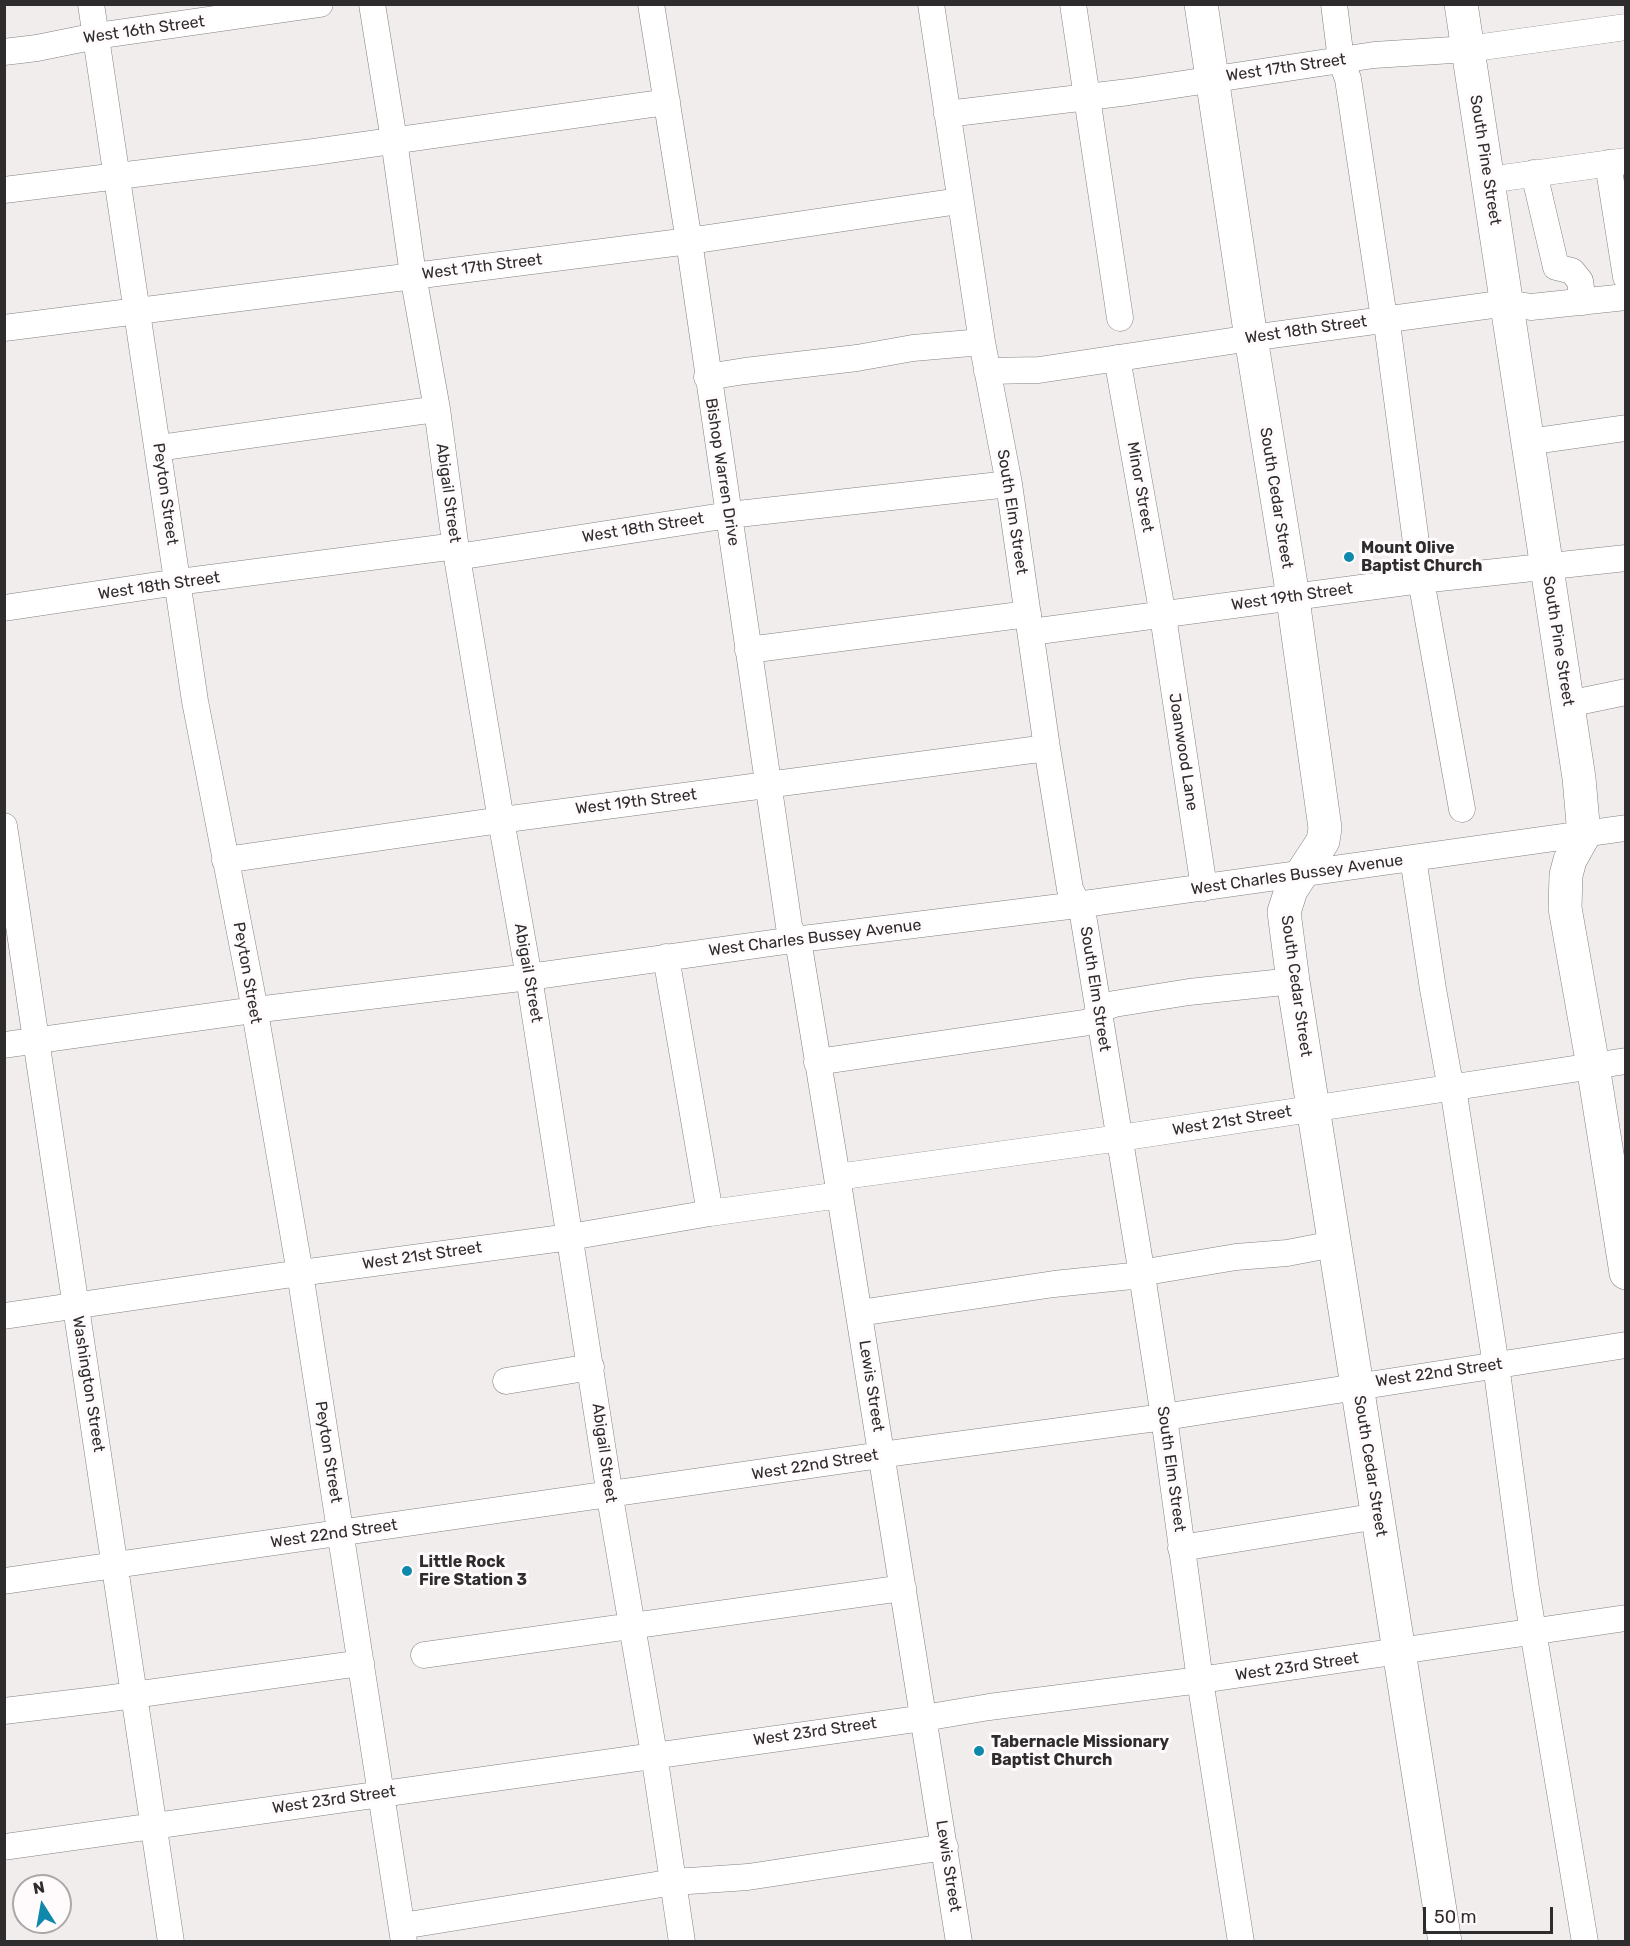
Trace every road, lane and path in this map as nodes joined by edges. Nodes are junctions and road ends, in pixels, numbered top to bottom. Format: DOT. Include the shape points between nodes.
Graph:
graph roads {
  1 [pos="92,4"];
  2 [pos="320,4"];
  3 [pos="372,4"];
  4 [pos="651,4"];
  5 [pos="931,4"];
  6 [pos="1073,4"];
  7 [pos="1201,4"];
  8 [pos="1334,4"];
  9 [pos="1461,4"];
  10 [pos="1626,27"];
  11 [pos="96,36"];
  12 [pos="1468,49"];
  13 [pos="4,52"];
  14 [pos="1341,60"];
  15 [pos="1212,78"];
  16 [pos="1087,98"];
  17 [pos="667,102"];
  18 [pos="947,114"];
  19 [pos="394,140"];
  20 [pos="1617,162"];
  21 [pos="1531,173"];
  22 [pos="118,174"];
  23 [pos="1488,180"];
  24 [pos="4,189"];
  25 [pos="959,201"];
  26 [pos="689,242"];
  27 [pos="413,275"];
  28 [pos="1626,277"];
  29 [pos="1626,297"];
  30 [pos="1583,302"];
  31 [pos="1507,303"];
  32 [pos="138,311"];
  33 [pos="1120,318"];
  34 [pos="1386,320"];
  35 [pos="4,328"];
  36 [pos="1251,338"];
  37 [pos="982,342"];
  38 [pos="1117,358"];
  39 [pos="987,371"];
  40 [pos="707,377"];
  41 [pos="436,409"];
  42 [pos="1626,428"];
  43 [pos="1528,442"];
  44 [pos="159,448"];
  45 [pos="1009,484"];
  46 [pos="729,515"];
  47 [pos="457,551"];
  48 [pos="1626,558"];
  49 [pos="1547,567"];
  50 [pos="1421,580"];
  51 [pos="178,582"];
  52 [pos="1293,597"];
  53 [pos="4,608"];
  54 [pos="1163,616"];
  55 [pos="1030,623"];
  56 [pos="748,650"];
  57 [pos="1626,692"];
  58 [pos="1568,704"];
  59 [pos="1047,748"];
  60 [pos="768,785"];
  61 [pos="1462,809"];
  62 [pos="501,820"];
  63 [pos="4,826"];
  64 [pos="1626,828"];
  65 [pos="1584,835"];
  66 [pos="1413,858"];
  67 [pos="225,860"];
  68 [pos="1300,874"];
  69 [pos="1204,888"];
  70 [pos="1077,905"];
  71 [pos="793,940"];
  72 [pos="666,957"];
  73 [pos="529,977"];
  74 [pos="1293,981"];
  75 [pos="254,1010"];
  76 [pos="1098,1015"];
  77 [pos="36,1040"];
  78 [pos="4,1045"];
  79 [pos="1626,1061"];
  80 [pos="817,1062"];
  81 [pos="1593,1066"];
  82 [pos="1453,1088"];
  83 [pos="1313,1108"];
  84 [pos="1120,1138"];
  85 [pos="839,1186"];
  86 [pos="710,1213"];
  87 [pos="570,1237"];
  88 [pos="1335,1245"];
  89 [pos="300,1273"];
  90 [pos="1626,1273"];
  91 [pos="1142,1275"];
  92 [pos="76,1305"];
  93 [pos="859,1313"];
  94 [pos="4,1316"];
  95 [pos="1626,1345"];
  96 [pos="1496,1365"];
  97 [pos="591,1367"];
  98 [pos="506,1381"];
  99 [pos="1357,1385"];
  100 [pos="1164,1417"];
  101 [pos="881,1455"];
  102 [pos="611,1495"];
  103 [pos="1378,1516"];
  104 [pos="340,1533"];
  105 [pos="1181,1548"];
  106 [pos="115,1566"];
  107 [pos="4,1581"];
  108 [pos="903,1588"];
  109 [pos="1626,1618"];
  110 [pos="632,1626"];
  111 [pos="1533,1632"];
  112 [pos="1399,1652"];
  113 [pos="424,1655"];
  114 [pos="361,1663"];
  115 [pos="1200,1680"];
  116 [pos="134,1695"];
  117 [pos="4,1711"];
  118 [pos="924,1718"];
  119 [pos="654,1754"];
  120 [pos="381,1793"];
  121 [pos="154,1825"];
  122 [pos="4,1847"];
  123 [pos="945,1847"];
  124 [pos="674,1882"];
  125 [pos="403,1934"];
  126 [pos="171,1941"];
  127 [pos="682,1941"];
  128 [pos="959,1941"];
  129 [pos="1237,1941"];
  130 [pos="1445,1941"];
  131 [pos="1585,1941"];
  1 -- 11 [label="street, Peyton Street"];
  2 -- 11 [label="street, West 16th Street"];
  3 -- 19 [label="street, Abigail Street"];
  4 -- 17 [label="street, Bishop Warren Drive"];
  5 -- 18 [label="street, South Elm Street"];
  6 -- 16 [label="street"];
  7 -- 15 [label="main road, South Cedar Street"];
  8 -- 14 [label="street"];
  9 -- 12 [label="main road, South Pine Street"];
  10 -- 12 [label="street, West 17th Street"];
  11 -- 13 [label="street, West 16th Street"];
  11 -- 22 [label="street, Peyton Street"];
  12 -- 14 [label="street, West 17th Street"];
  12 -- 23 [label="main road, South Pine Street"];
  14 -- 15 [label="street, West 17th Street"];
  14 -- 34 [label="street" via="1348,80"];
  15 -- 16 [label="street, West 17th Street"];
  15 -- 36 [label="main road, South Cedar Street"];
  16 -- 18 [label="street, West 17th Street"];
  16 -- 33 [label="street"];
  17 -- 19 [label="street"];
  17 -- 26 [label="street, Bishop Warren Drive"];
  18 -- 25 [label="street, South Elm Street"];
  19 -- 22 [label="street"];
  19 -- 27 [label="street, Abigail Street"];
  20 -- 21 [label="street"];
  20 -- 28 [label="street"];
  21 -- 23 [label="street"];
  21 -- 30 [label="street" via="1556,267 1572,271 1580,280"];
  22 -- 24 [label="street"];
  22 -- 32 [label="street, Peyton Street"];
  23 -- 31 [label="main road, South Pine Street"];
  25 -- 26 [label="street, West 17th Street"];
  25 -- 37 [label="street, South Elm Street"];
  26 -- 27 [label="street, West 17th Street"];
  26 -- 40 [label="street, Bishop Warren Drive"];
  27 -- 32 [label="street, West 17th Street"];
  27 -- 41 [label="street, Abigail Street"];
  29 -- 30 [label="street, West 18th Street"];
  30 -- 31 [label="street, West 18th Street" via="1531,307"];
  31 -- 34 [label="street, West 18th Street"];
  31 -- 43 [label="main road, South Pine Street"];
  32 -- 35 [label="street, West 17th Street"];
  32 -- 44 [label="street, Peyton Street"];
  34 -- 36 [label="street, West 18th Street"];
  34 -- 50 [label="street"];
  36 -- 38 [label="street, West 18th Street"];
  36 -- 52 [label="main road, South Cedar Street"];
  37 -- 39 [label="street, South Elm Street"];
  37 -- 40 [label="street"];
  38 -- 39 [label="street, West 18th Street" via="1039,370"];
  38 -- 54 [label="street, Minor Street"];
  39 -- 45 [label="street, South Elm Street"];
  40 -- 46 [label="street, Bishop Warren Drive"];
  41 -- 44 [label="street"];
  41 -- 47 [label="street, Abigail Street"];
  42 -- 43 [label="street"];
  43 -- 49 [label="main road, South Pine Street"];
  44 -- 51 [label="street, Peyton Street"];
  45 -- 46 [label="street, West 18th Street"];
  45 -- 55 [label="street, South Elm Street"];
  46 -- 47 [label="street, West 18th Street"];
  46 -- 56 [label="street, Bishop Warren Drive"];
  47 -- 51 [label="street, West 18th Street"];
  47 -- 62 [label="street, Abigail Street"];
  48 -- 49 [label="street, West 19th Street"];
  49 -- 50 [label="street, West 19th Street"];
  49 -- 58 [label="main road, South Pine Street"];
  50 -- 52 [label="street, West 19th Street"];
  50 -- 61 [label="street"];
  51 -- 53 [label="street, West 18th Street"];
  51 -- 67 [label="street, Peyton Street" via="195,701"];
  52 -- 54 [label="street, West 19th Street"];
  52 -- 68 [label="main road, South Cedar Street" via="1326,828 1323,842"];
  54 -- 55 [label="street, West 19th Street"];
  54 -- 69 [label="street, Joanwood Lane"];
  55 -- 56 [label="street, West 19th Street"];
  55 -- 59 [label="street, South Elm Street"];
  56 -- 60 [label="street, Bishop Warren Drive"];
  57 -- 58 [label="street"];
  58 -- 65 [label="main road, South Pine Street"];
  59 -- 60 [label="street, West 19th Street"];
  59 -- 70 [label="street, South Elm Street" via="1070,889"];
  60 -- 62 [label="street, West 19th Street"];
  60 -- 71 [label="street, Bishop Warren Drive"];
  62 -- 67 [label="street, West 19th Street"];
  62 -- 73 [label="street, Abigail Street"];
  63 -- 77 [label="street, Washington Street"];
  64 -- 65 [label="street, West Charles Bussey Avenue"];
  65 -- 66 [label="street, West Charles Bussey Avenue"];
  65 -- 81 [label="main road" via="1566,875 1565,908"];
  66 -- 68 [label="street, West Charles Bussey Avenue"];
  66 -- 82 [label="street"];
  67 -- 75 [label="street, Peyton Street"];
  68 -- 69 [label="street, West Charles Bussey Avenue"];
  68 -- 74 [label="main road, South Cedar Street" via="1284,912"];
  69 -- 70 [label="street, West Charles Bussey Avenue"];
  70 -- 71 [label="street, West Charles Bussey Avenue"];
  70 -- 76 [label="street, South Elm Street" via="1083,915"];
  71 -- 72 [label="street, West Charles Bussey Avenue"];
  71 -- 80 [label="street, Lewis Street" via="800,952"];
  72 -- 73 [label="street, West Charles Bussey Avenue"];
  72 -- 86 [label="street"];
  73 -- 75 [label="street, West Charles Bussey Avenue"];
  73 -- 87 [label="street, Abigail Street"];
  74 -- 76 [label="street" via="1114,1004"];
  74 -- 83 [label="main road, South Cedar Street"];
  75 -- 77 [label="street, West Charles Bussey Avenue"];
  75 -- 89 [label="street, Peyton Street"];
  76 -- 80 [label="street" via="1090,1022"];
  76 -- 84 [label="street, South Elm Street"];
  77 -- 78 [label="street, West Charles Bussey Avenue"];
  77 -- 92 [label="street, Washington Street"];
  79 -- 81 [label="street, West 21st Street"];
  80 -- 85 [label="street, Lewis Street"];
  81 -- 82 [label="street, West 21st Street"];
  81 -- 90 [label="main road"];
  82 -- 83 [label="street, West 21st Street"];
  82 -- 96 [label="street"];
  83 -- 84 [label="street, West 21st Street"];
  83 -- 88 [label="main road, South Cedar Street"];
  84 -- 85 [label="street, West 21st Street"];
  84 -- 91 [label="street, South Elm Street"];
  85 -- 86 [label="street, West 21st Street"];
  85 -- 93 [label="street, Lewis Street"];
  86 -- 87 [label="street, West 21st Street"];
  87 -- 89 [label="street, West 21st Street"];
  87 -- 97 [label="street, Abigail Street"];
  88 -- 91 [label="street" via="1215,1260"];
  88 -- 99 [label="main road, South Cedar Street"];
  89 -- 92 [label="street, West 21st Street"];
  89 -- 104 [label="street, Peyton Street"];
  91 -- 93 [label="street"];
  91 -- 100 [label="street, South Elm Street"];
  92 -- 94 [label="street, West 21st Street"];
  92 -- 106 [label="street, Washington Street"];
  93 -- 101 [label="street, Lewis Street"];
  95 -- 96 [label="street, West 22nd Street"];
  96 -- 99 [label="street, West 22nd Street"];
  96 -- 111 [label="street"];
  97 -- 98 [label="street"];
  97 -- 102 [label="street, Abigail Street"];
  99 -- 100 [label="street, West 22nd Street"];
  99 -- 103 [label="main road, South Cedar Street"];
  100 -- 101 [label="street, West 22nd Street"];
  100 -- 105 [label="street, South Elm Street"];
  101 -- 102 [label="street, West 22nd Street"];
  101 -- 108 [label="street, Lewis Street"];
  102 -- 104 [label="street, West 22nd Street"];
  102 -- 110 [label="street, Abigail Street"];
  103 -- 105 [label="street"];
  103 -- 112 [label="main road, South Cedar Street"];
  104 -- 106 [label="street, West 22nd Street"];
  104 -- 114 [label="street, Peyton Street"];
  105 -- 115 [label="street, South Elm Street"];
  106 -- 107 [label="street, West 22nd Street"];
  106 -- 116 [label="street, Washington Street"];
  108 -- 110 [label="street"];
  108 -- 118 [label="street, Lewis Street"];
  109 -- 111 [label="street, West 23rd Street"];
  110 -- 113 [label="street"];
  110 -- 119 [label="street, Abigail Street"];
  111 -- 112 [label="street, West 23rd Street"];
  111 -- 131 [label="street"];
  112 -- 115 [label="street, West 23rd Street"];
  112 -- 130 [label="main road, South Cedar Street"];
  114 -- 116 [label="street"];
  114 -- 120 [label="street, Peyton Street"];
  115 -- 118 [label="street, West 23rd Street"];
  115 -- 129 [label="street, South Elm Street"];
  116 -- 117 [label="street"];
  116 -- 121 [label="street, Washington Street"];
  118 -- 119 [label="street, West 23rd Street"];
  118 -- 123 [label="street, Lewis Street"];
  119 -- 120 [label="street, West 23rd Street"];
  119 -- 124 [label="street, Abigail Street"];
  120 -- 121 [label="street, West 23rd Street"];
  120 -- 125 [label="street, Peyton Street"];
  121 -- 122 [label="street, West 23rd Street"];
  121 -- 126 [label="street, Washington Street"];
  123 -- 124 [label="street" via="748,1877"];
  123 -- 128 [label="street, Lewis Street"];
  124 -- 125 [label="street"];
  124 -- 127 [label="street, Abigail Street"];
}
